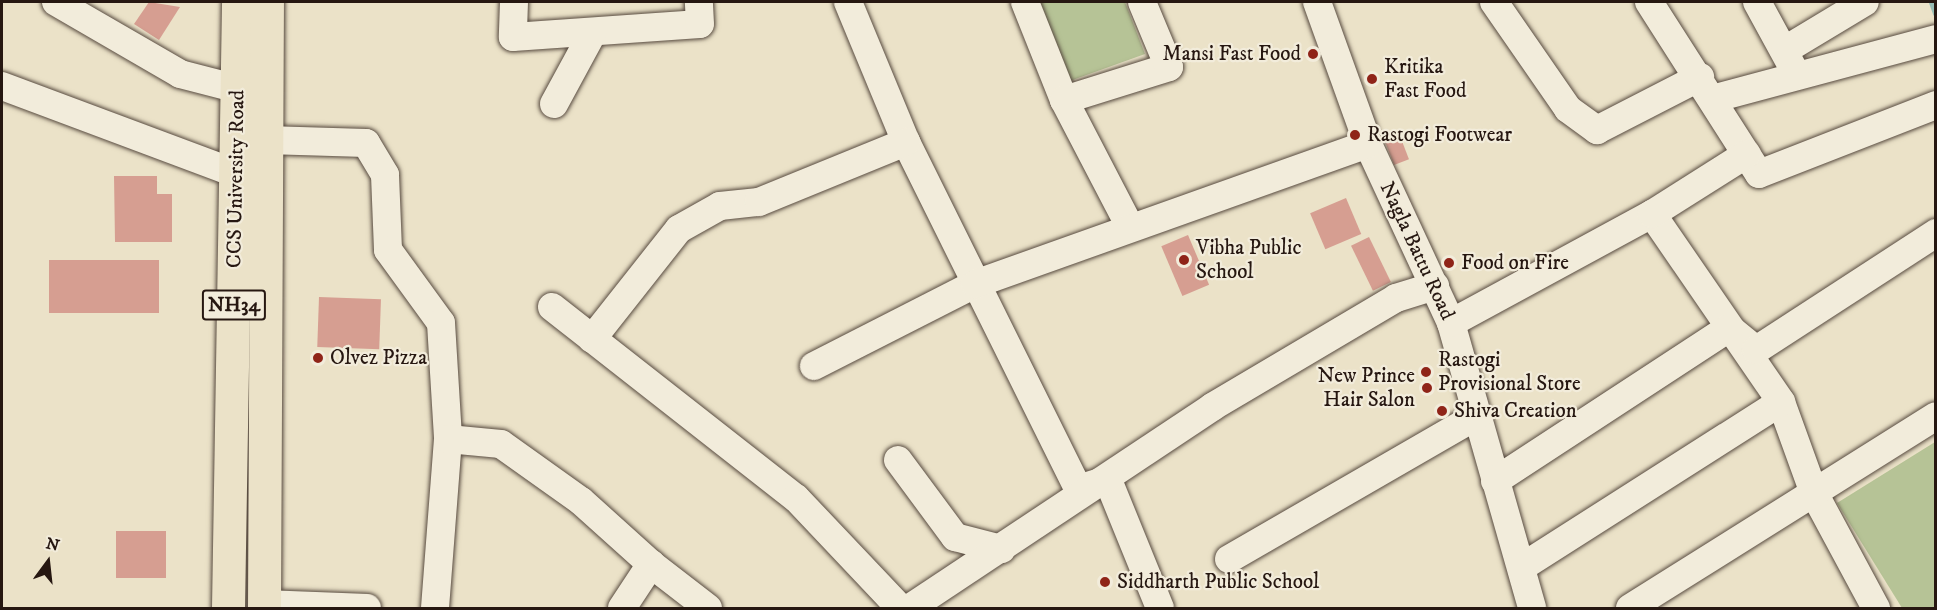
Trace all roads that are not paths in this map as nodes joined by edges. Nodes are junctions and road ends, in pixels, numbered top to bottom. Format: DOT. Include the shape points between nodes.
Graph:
graph roads {
  1 [pos="56,2"];
  2 [pos="238,2"];
  3 [pos="267,2"];
  4 [pos="514,2"];
  5 [pos="699,2"];
  6 [pos="848,2"];
  7 [pos="1025,2"];
  8 [pos="1142,2"];
  9 [pos="1317,2"];
  10 [pos="1494,2"];
  11 [pos="1649,2"];
  12 [pos="1757,2"];
  13 [pos="1865,2"];
  14 [pos="591,34"];
  15 [pos="1935,39"];
  16 [pos="1791,63"];
  17 [pos="2,86"];
  18 [pos="1706,88"];
  19 [pos="238,89"];
  20 [pos="1064,100"];
  21 [pos="554,104"];
  22 [pos="1935,105"];
  23 [pos="266,140"];
  24 [pos="906,142"];
  25 [pos="1368,144"];
  26 [pos="1747,154"];
  27 [pos="237,174"];
  28 [pos="1652,214"];
  29 [pos="1130,227"];
  30 [pos="1935,233"];
  31 [pos="975,284"];
  32 [pos="1435,286"];
  33 [pos="552,307"];
  34 [pos="1451,322"];
  35 [pos="1729,328"];
  36 [pos="592,339"];
  37 [pos="814,366"];
  38 [pos="1781,402"];
  39 [pos="1478,415"];
  40 [pos="1935,416"];
  41 [pos="448,439"];
  42 [pos="898,460"];
  43 [pos="1108,480"];
  44 [pos="1495,481"];
  45 [pos="1814,493"];
  46 [pos="1001,549"];
  47 [pos="1229,559"];
  48 [pos="651,564"];
  49 [pos="1522,567"];
  50 [pos="264,606"];
  51 [pos="228,609"];
  52 [pos="367,609"];
  53 [pos="435,609"];
  54 [pos="622,609"];
  55 [pos="708,609"];
  56 [pos="900,609"];
  57 [pos="909,609"];
  58 [pos="1160,609"];
  59 [pos="1532,609"];
  60 [pos="1630,609"];
  61 [pos="1876,609"];
  1 -- 19 [label="street" via="180,74"];
  2 -- 19 [label="highway, CCS University Road / NH34"];
  3 -- 23 [label="highway, CCS University Road / NH34"];
  4 -- 14 [label="street" via="513,37"];
  5 -- 14 [label="street" via="700,24"];
  6 -- 24 [label="street"];
  7 -- 20 [label="street"];
  8 -- 20 [label="street" via="1169,67"];
  9 -- 25 [label="street, Nagla Battu Road"];
  10 -- 18 [label="street" via="1568,109 1597,129"];
  11 -- 18 [label="street"];
  12 -- 16 [label="street"];
  13 -- 16 [label="street"];
  14 -- 21 [label="street"];
  15 -- 16 [label="street"];
  16 -- 18 [label="street"];
  17 -- 27 [label="street"];
  18 -- 26 [label="street"];
  19 -- 27 [label="highway, CCS University Road / NH34"];
  20 -- 29 [label="street"];
  22 -- 26 [label="street" via="1759,174"];
  23 -- 41 [label="street" via="366,143 385,175 388,250 441,323"];
  23 -- 50 [label="highway, CCS University Road / NH34"];
  24 -- 31 [label="street"];
  24 -- 36 [label="street" via="759,202 720,206 679,229"];
  25 -- 29 [label="street"];
  25 -- 32 [label="street, Nagla Battu Road"];
  26 -- 28 [label="street"];
  27 -- 51 [label="highway, CCS University Road / NH34"];
  28 -- 34 [label="street"];
  28 -- 35 [label="street"];
  29 -- 31 [label="street"];
  30 -- 35 [label="street" via="1756,350"];
  31 -- 37 [label="street"];
  31 -- 43 [label="street" via="1078,489"];
  32 -- 34 [label="street, Nagla Battu Road"];
  32 -- 43 [label="street" via="1396,298 1204,400"];
  33 -- 36 [label="street"];
  34 -- 39 [label="street, Nagla Battu Road"];
  35 -- 38 [label="street"];
  35 -- 44 [label="street"];
  36 -- 56 [label="street" via="796,498"];
  38 -- 45 [label="street"];
  38 -- 49 [label="street"];
  39 -- 44 [label="street, Nagla Battu Road"];
  39 -- 47 [label="street"];
  40 -- 45 [label="street"];
  41 -- 48 [label="street" via="501,444 581,501"];
  41 -- 53 [label="street"];
  42 -- 46 [label="street" via="955,537"];
  43 -- 46 [label="street"];
  43 -- 58 [label="street"];
  44 -- 49 [label="street, Nagla Battu Road"];
  45 -- 60 [label="street"];
  45 -- 61 [label="street"];
  46 -- 57 [label="street"];
  48 -- 54 [label="street"];
  48 -- 55 [label="street"];
  49 -- 59 [label="street, Nagla Battu Road"];
  50 -- 52 [label="street"];
}
